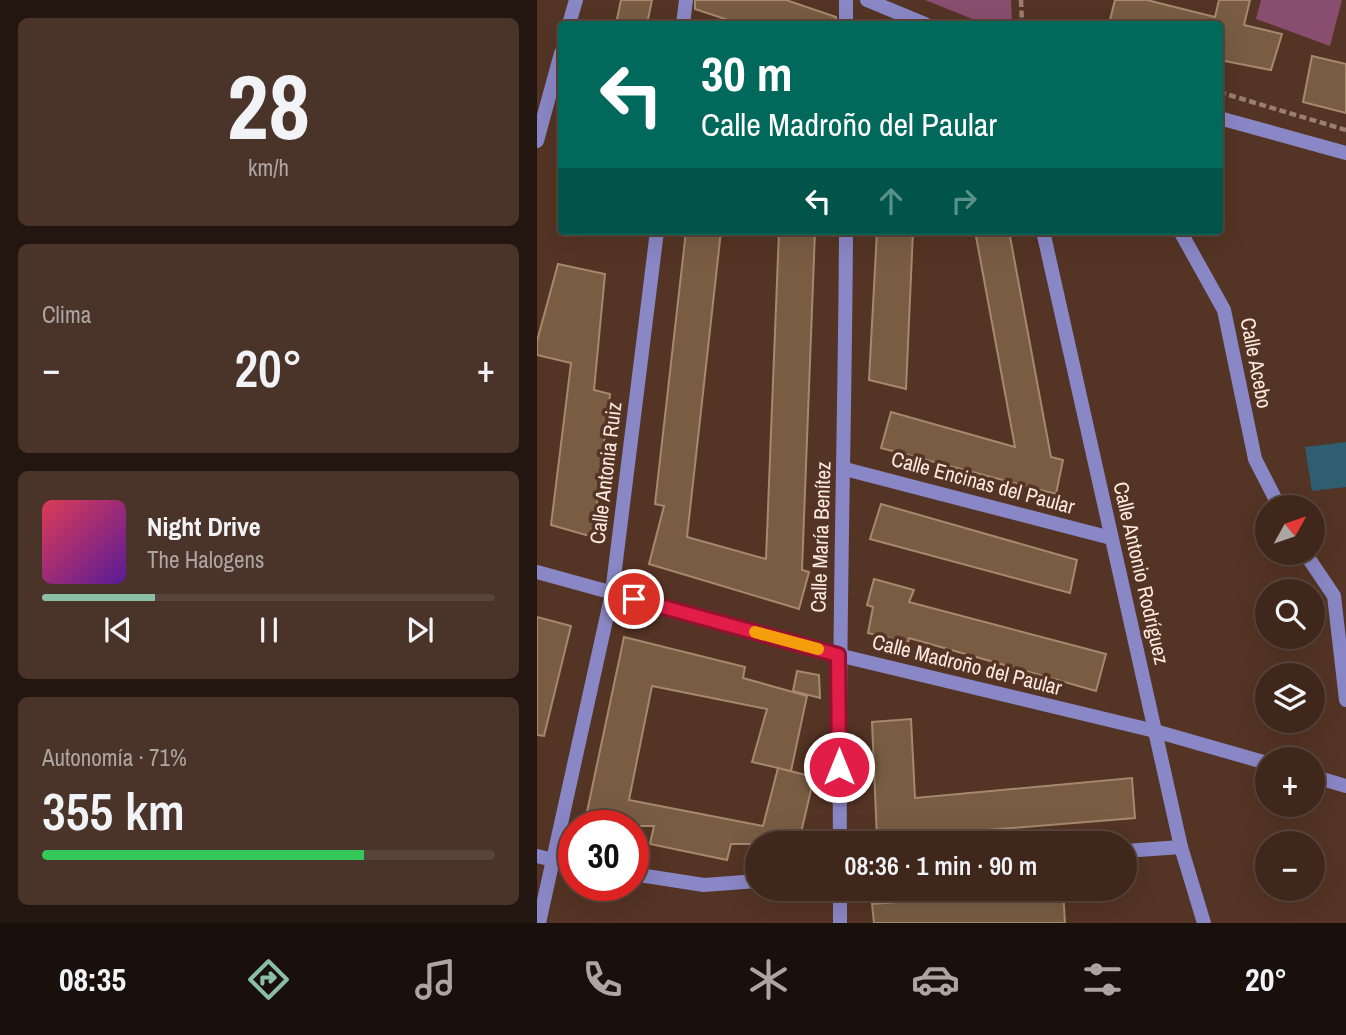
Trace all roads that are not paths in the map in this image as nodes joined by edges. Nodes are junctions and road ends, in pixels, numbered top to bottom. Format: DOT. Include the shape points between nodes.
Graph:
graph roads {
  1 [pos="576,0"];
  2 [pos="686,0"];
  3 [pos="846,0"];
  4 [pos="867,0"];
  5 [pos="570,21"];
  6 [pos="683,21"];
  7 [pos="846,21"];
  8 [pos="917,21"];
  9 [pos="558,64"];
  10 [pos="1223,119"];
  11 [pos="537,141"];
  12 [pos="1346,153"];
  13 [pos="657,235"];
  14 [pos="846,235"];
  15 [pos="1044,235"];
  16 [pos="1182,235"];
  17 [pos="845,469"];
  18 [pos="1274,495"];
  19 [pos="1111,538"];
  20 [pos="1313,565"];
  21 [pos="537,572"];
  22 [pos="612,593"];
  23 [pos="838,655"];
  24 [pos="1346,700"];
  25 [pos="1155,732"];
  26 [pos="1255,760"];
  27 [pos="1325,780"];
  28 [pos="1346,786"];
  29 [pos="840,831"];
  30 [pos="1180,847"];
  31 [pos="1137,850"];
  32 [pos="537,856"];
  33 [pos="553,861"];
  34 [pos="558,862"];
  35 [pos="649,877"];
  36 [pos="745,882"];
  37 [pos="840,901"];
  38 [pos="539,923"];
  39 [pos="840,923"];
  40 [pos="1204,923"];
  1 -- 5 [label="street"];
  2 -- 6 [label="street"];
  3 -- 7 [label="street"];
  4 -- 8 [label="street"];
  9 -- 11 [label="street"];
  10 -- 12 [label="street"];
  13 -- 22 [label="street, Calle Antonia Ruiz"];
  14 -- 17 [label="street, Calle María Benítez"];
  15 -- 19 [label="street, Calle Antonio Rodríguez"];
  16 -- 18 [label="street, Calle Acebo" via="1224,310 1255,458"];
  17 -- 19 [label="street, Calle Encinas del Paular"];
  17 -- 23 [label="street, Calle María Benítez"];
  19 -- 25 [label="street, Calle Antonio Rodríguez"];
  20 -- 24 [label="street" via="1334,596"];
  21 -- 22 [label="street, Calle Madroño del Paular"];
  22 -- 23 [label="street, Calle Madroño del Paular"];
  22 -- 33 [label="street, Calle Antonia Ruiz"];
  23 -- 25 [label="street, Calle Madroño del Paular"];
  23 -- 29 [label="street, Calle María Benítez"];
  25 -- 26 [label="street, Calle Madroño del Paular"];
  25 -- 30 [label="street, Calle Antonio Rodríguez"];
  27 -- 28 [label="street"];
  30 -- 31 [label="street"];
  30 -- 40 [label="street, Calle Antonio Rodríguez"];
  32 -- 33 [label="street"];
  33 -- 34 [label="street"];
  33 -- 38 [label="street, Calle Antonia Ruiz"];
  35 -- 36 [label="street" via="704,886"];
  37 -- 39 [label="street"];
}
